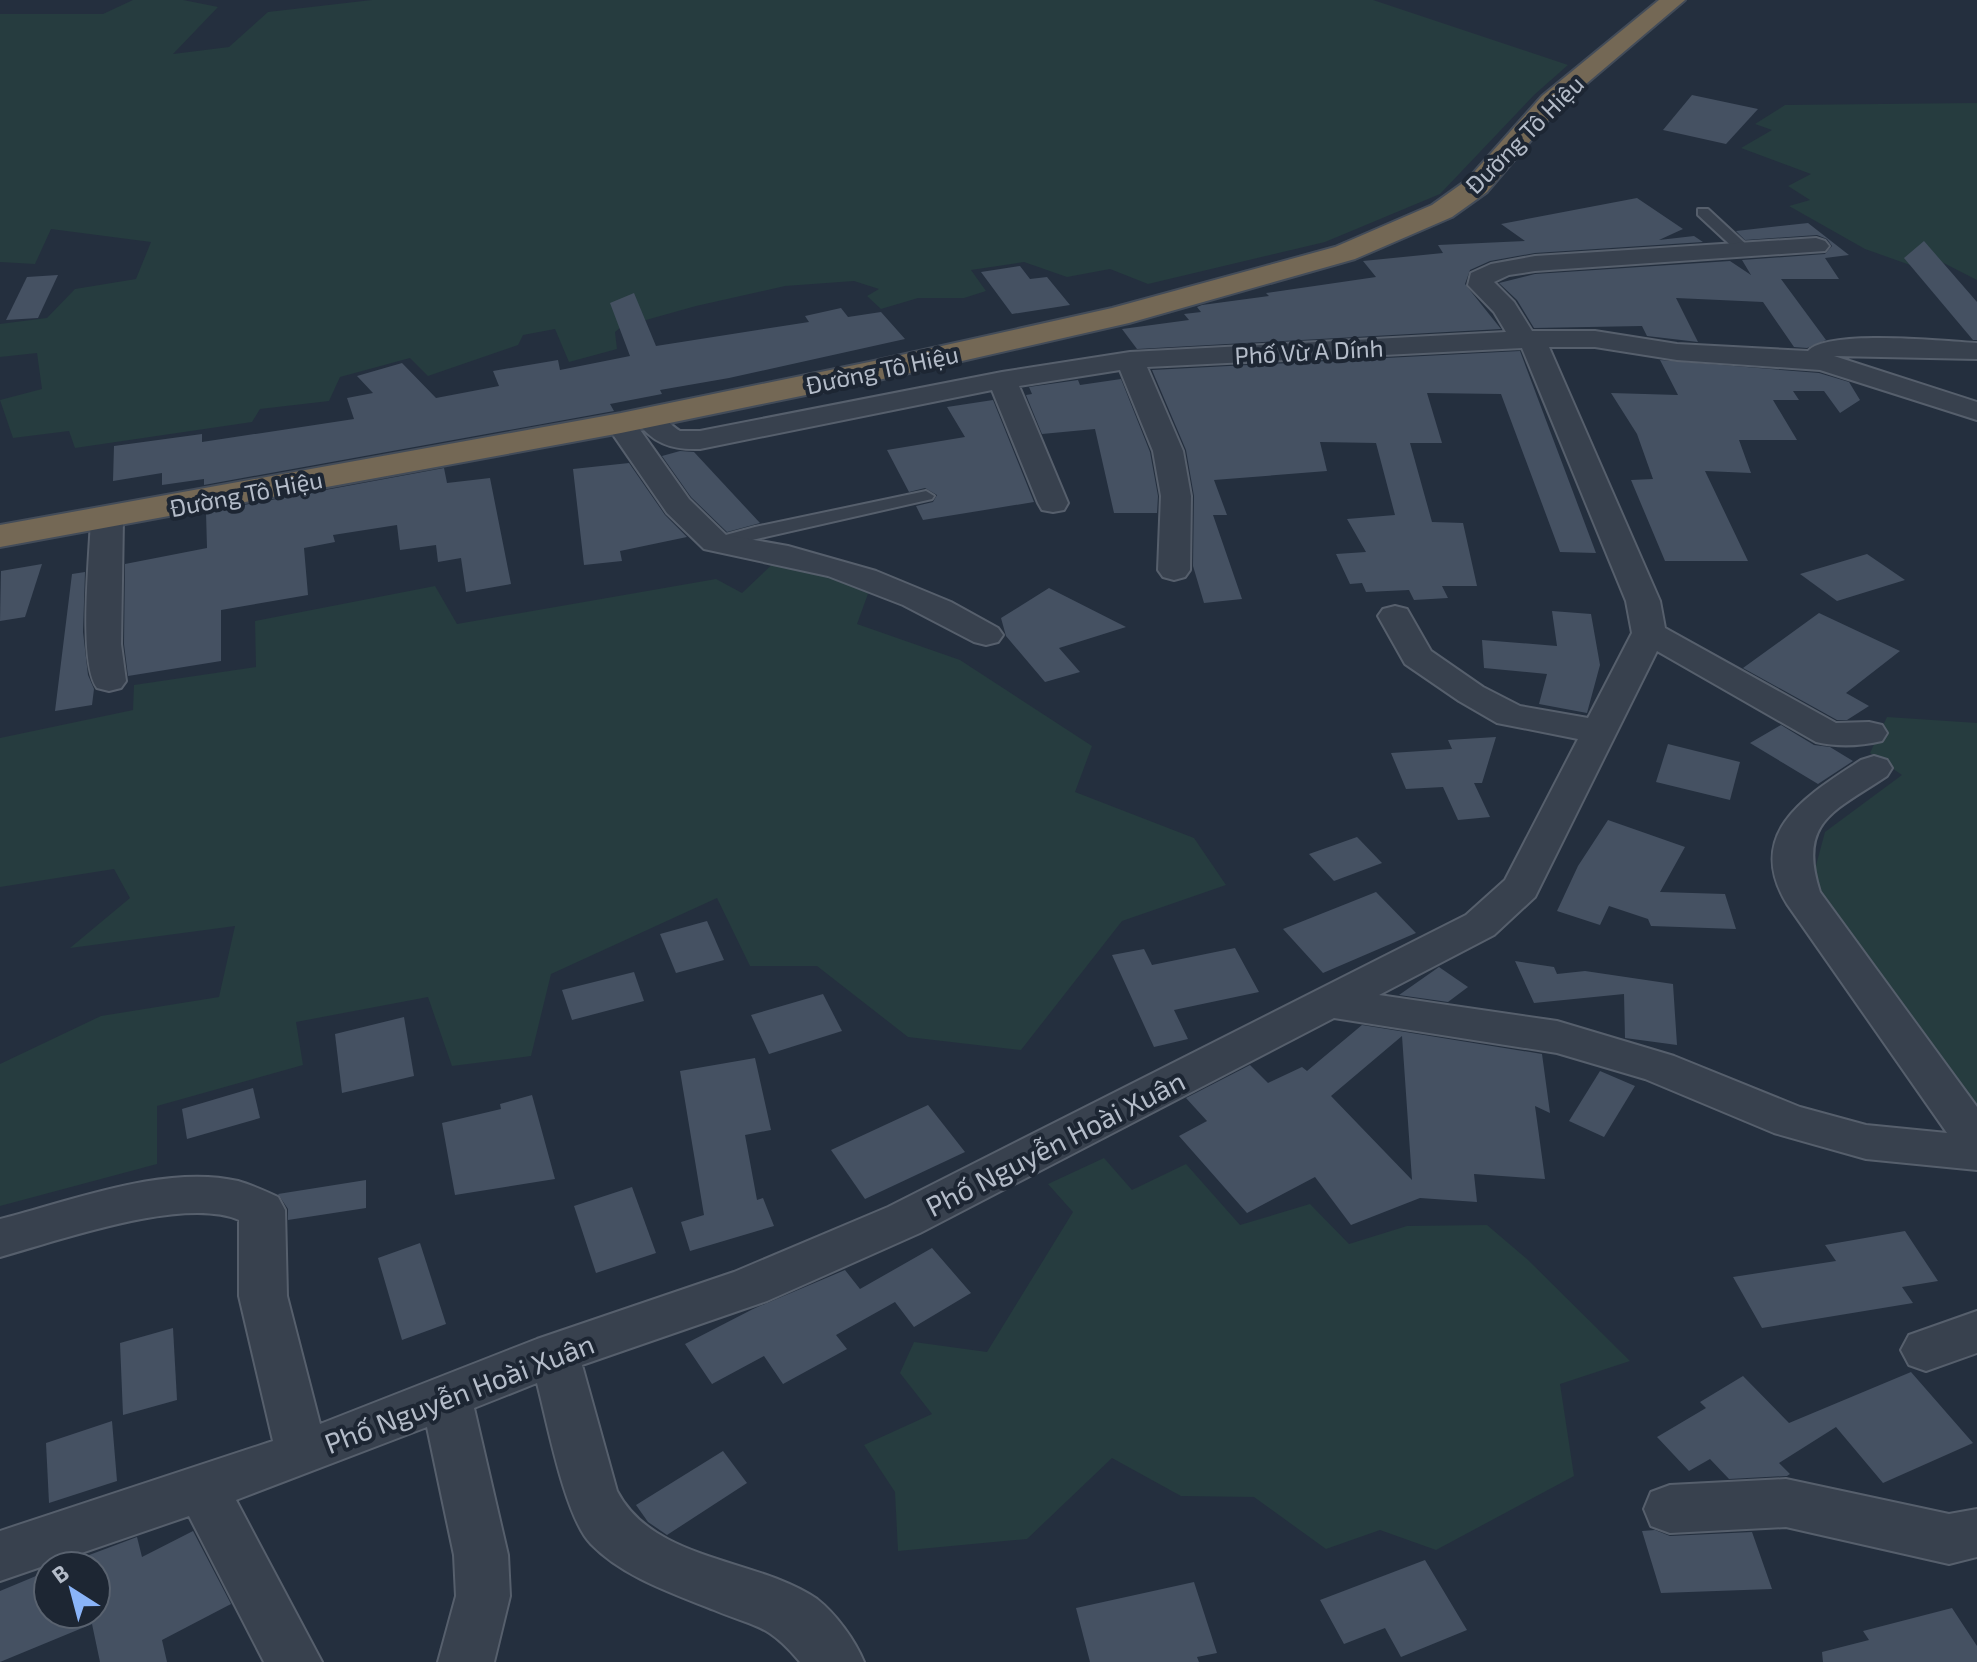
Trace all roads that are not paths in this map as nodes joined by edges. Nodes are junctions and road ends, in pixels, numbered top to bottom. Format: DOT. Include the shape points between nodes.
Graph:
graph roads {
  1 [pos="1673,0"];
  2 [pos="1703,212"];
  3 [pos="1816,246"];
  4 [pos="1744,250"];
  5 [pos="1528,340"];
  6 [pos="1977,351"];
  7 [pos="1130,360"];
  8 [pos="1824,362"];
  9 [pos="1002,380"];
  10 [pos="1977,411"];
  11 [pos="635,420"];
  12 [pos="926,496"];
  13 [pos="1053,503"];
  14 [pos="107,518"];
  15 [pos="0,536"];
  16 [pos="717,543"];
  17 [pos="1174,570"];
  18 [pos="1395,616"];
  19 [pos="1649,633"];
  20 [pos="986,635"];
  21 [pos="109,681"];
  22 [pos="1597,731"];
  23 [pos="1329,1002"];
  24 [pos="1974,1153"];
  25 [pos="0,1238"];
  26 [pos="1977,1332"];
  27 [pos="1926,1350"];
  28 [pos="554,1354"];
  29 [pos="446,1397"];
  30 [pos="302,1454"];
  31 [pos="202,1488"];
  32 [pos="1670,1509"];
  33 [pos="1977,1533"];
  34 [pos="0,1556"];
  35 [pos="294,1662"];
  36 [pos="466,1662"];
  37 [pos="836,1662"];
  1 -- 11 [label="highway, Đường Tô Hiệu" via="1551,101 1477,186 1399,232 1298,267 1060,330"];
  2 -- 4 [label="lane"];
  3 -- 4 [label="street"];
  4 -- 5 [label="street" via="1510,267 1480,279"];
  5 -- 7 [label="street, Phố Vừ A Dính"];
  5 -- 8 [label="street, Phố Vừ A Dính" via="1595,339 1677,352"];
  5 -- 19 [label="street" via="1643,601"];
  6 -- 8 [label="street" via="1844,346 1824,350 1819,355"];
  7 -- 9 [label="street, Phố Vừ A Dính"];
  7 -- 17 [label="street" via="1168,451 1176,496"];
  8 -- 10 [label="street, Phố Vừ A Dính"];
  9 -- 11 [label="street, Phố Vừ A Dính" via="700,440 666,438"];
  9 -- 13 [label="street"];
  11 -- 14 [label="highway, Đường Tô Hiệu"];
  11 -- 16 [label="street" via="637,452 702,533"];
  12 -- 16 [label="lane"];
  14 -- 15 [label="highway, Đường Tô Hiệu"];
  14 -- 21 [label="street" via="104,644"];
  16 -- 20 [label="street" via="829,567 928,601"];
  18 -- 22 [label="street" via="1417,657 1471,694 1510,715"];
  19 -- 22 [label="street, Phố Nguyễn Hoài Xuân"];
  19 -- 24 [label="street" via="1829,734 1871,751 1807,815 1790,841 1791,872 1801,895"];
  22 -- 23 [label="street, Phố Nguyễn Hoài Xuân" via="1521,888 1480,925"];
  23 -- 24 [label="street" via="1557,1037 1659,1067 1790,1121 1866,1142"];
  23 -- 28 [label="street, Phố Nguyễn Hoài Xuân" via="904,1220 750,1287"];
  25 -- 30 [label="street" via="109,1206 151,1200 229,1198 248,1200 262,1210 263,1296"];
  26 -- 27 [label="street"];
  28 -- 29 [label="street, Phố Nguyễn Hoài Xuân"];
  28 -- 37 [label="street" via="592,1495 607,1525 672,1567 764,1599 799,1619"];
  29 -- 30 [label="street, Phố Nguyễn Hoài Xuân"];
  29 -- 36 [label="street" via="481,1555 483,1596"];
  30 -- 31 [label="street, Phố Nguyễn Hoài Xuân"];
  31 -- 34 [label="street, Phố Nguyễn Hoài Xuân"];
  31 -- 35 [label="street"];
  32 -- 33 [label="street" via="1786,1503 1949,1539"];
}
